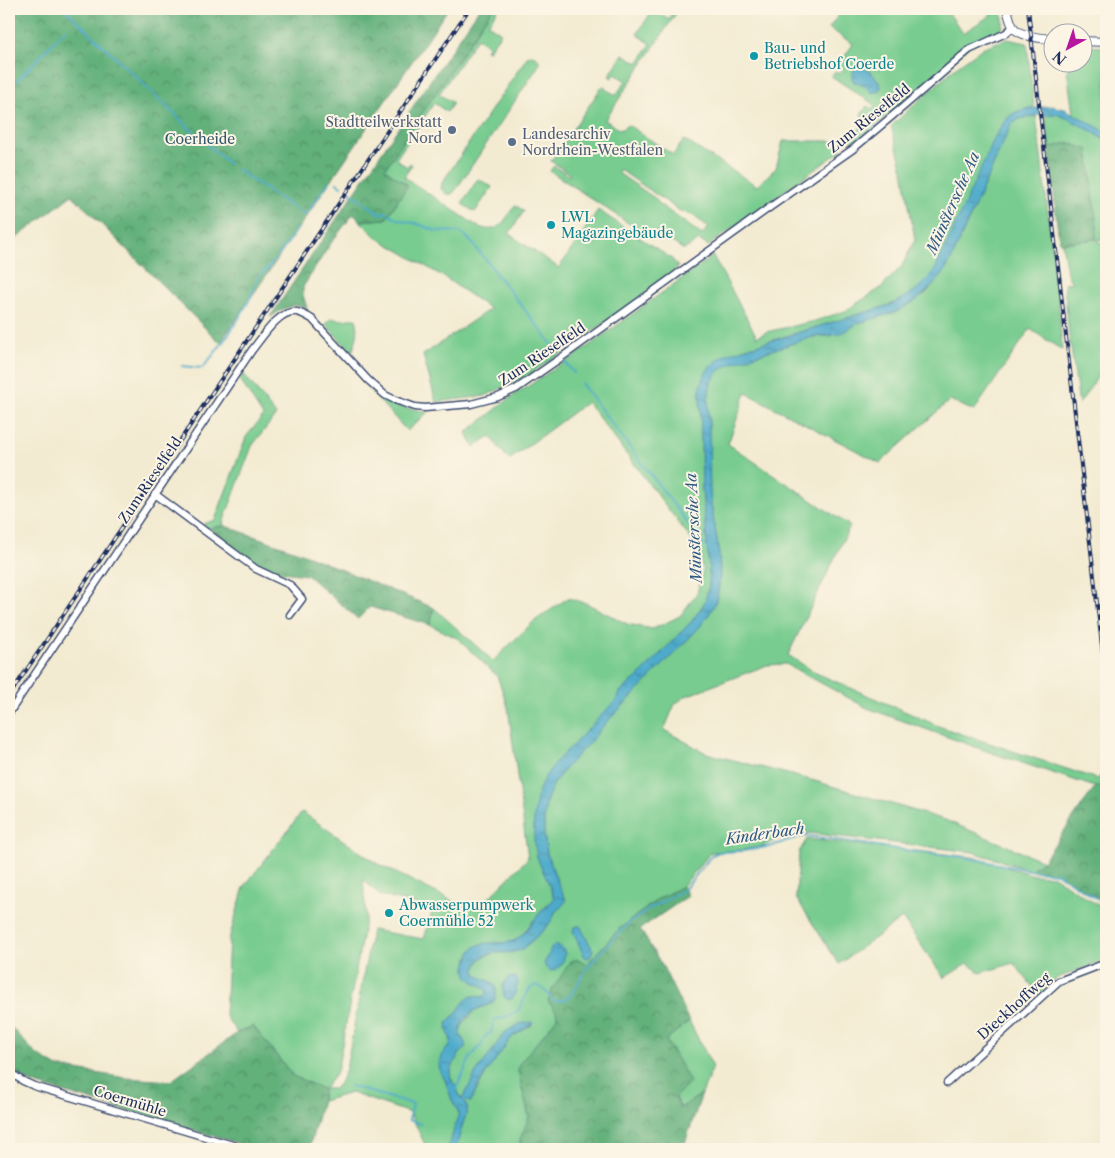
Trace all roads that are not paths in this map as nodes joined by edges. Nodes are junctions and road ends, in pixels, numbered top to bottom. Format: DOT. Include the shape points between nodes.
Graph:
graph roads {
  1 [pos="1007,9"];
  2 [pos="1013,27"];
  3 [pos="1042,38"];
  4 [pos="1092,41"];
  5 [pos="1106,42"];
  6 [pos="155,494"];
  7 [pos="290,615"];
  8 [pos="9,713"];
  9 [pos="1106,963"];
  10 [pos="9,1072"];
  11 [pos="947,1083"];
  12 [pos="246,1149"];
  1 -- 2 [label="street"];
  2 -- 3 [label="street" via="1020,33"];
  2 -- 6 [label="street, Zum Rieselfeld" via="969,50 853,150 522,385 498,397 471,404 425,408 395,400 368,380 312,319 297,312 284,314 252,350"];
  4 -- 5 [label="street"];
  6 -- 7 [label="street" via="256,568 290,585 302,599"];
  6 -- 8 [label="street, Zum Rieselfeld"];
  9 -- 11 [label="street, Dieckhoffweg" via="1059,981"];
  10 -- 12 [label="street, Coermühle" via="34,1086"];
}
